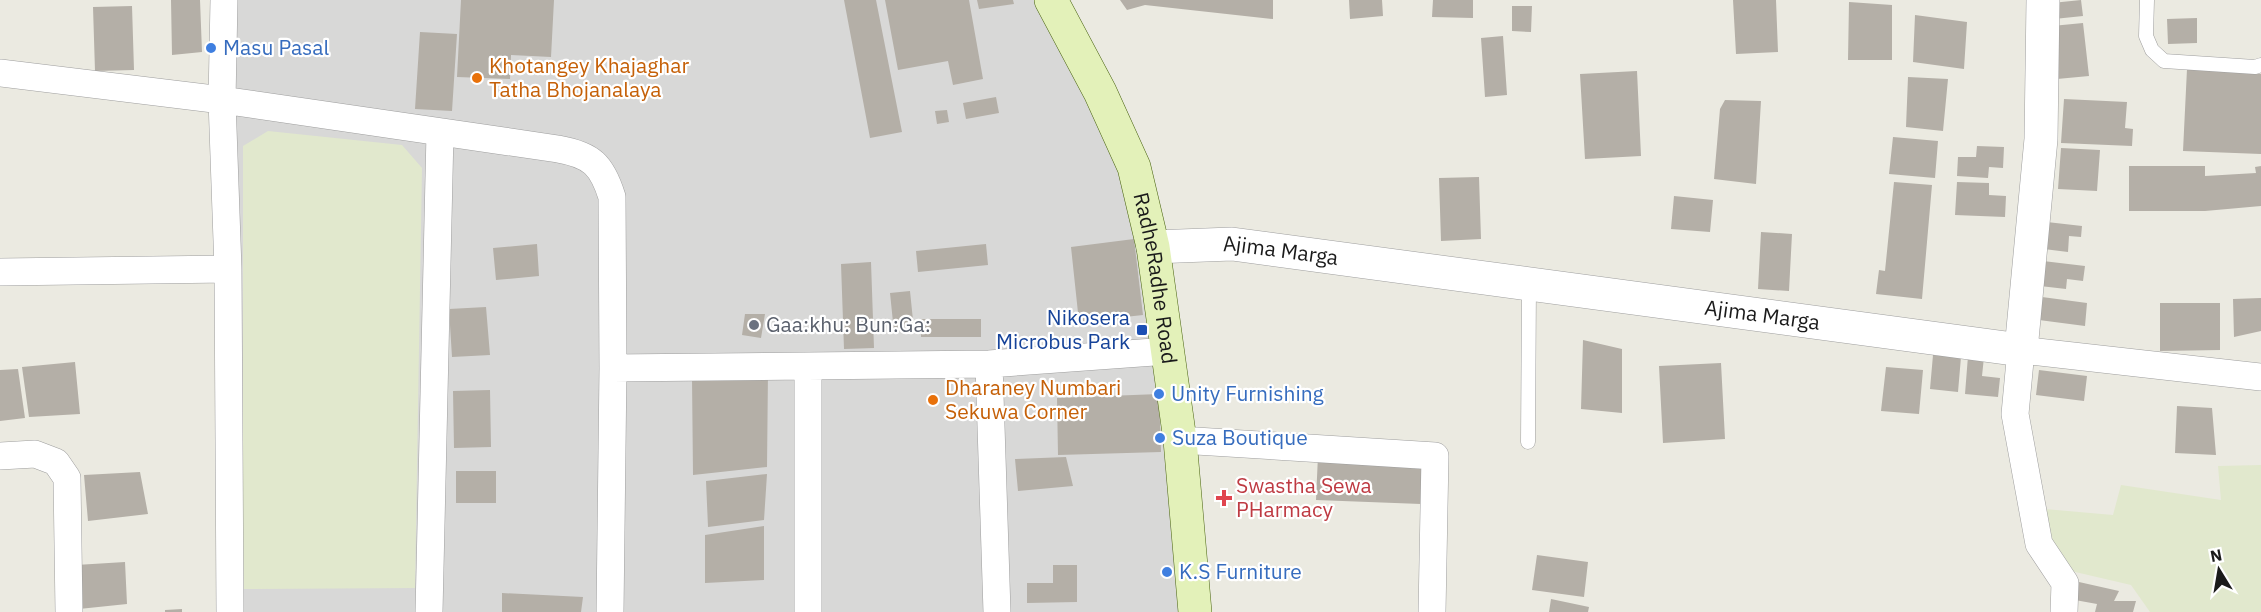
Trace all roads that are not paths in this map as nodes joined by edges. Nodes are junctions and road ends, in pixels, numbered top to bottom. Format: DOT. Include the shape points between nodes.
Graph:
graph roads {
  1 [pos="224,0"];
  2 [pos="1051,0"];
  3 [pos="2043,0"];
  4 [pos="2146,0"];
  5 [pos="2261,65"];
  6 [pos="0,73"];
  7 [pos="222,100"];
  8 [pos="440,133"];
  9 [pos="1153,247"];
  10 [pos="228,269"];
  11 [pos="0,272"];
  12 [pos="1529,284"];
  13 [pos="2021,350"];
  14 [pos="1168,351"];
  15 [pos="989,364"];
  16 [pos="808,366"];
  17 [pos="613,368"];
  18 [pos="2261,377"];
  19 [pos="1180,440"];
  20 [pos="1528,442"];
  21 [pos="0,456"];
  22 [pos="69,612"];
  23 [pos="230,612"];
  24 [pos="429,612"];
  25 [pos="610,612"];
  26 [pos="808,612"];
  27 [pos="997,612"];
  28 [pos="1195,612"];
  29 [pos="1432,612"];
  30 [pos="2064,612"];
  1 -- 7 [label="street"];
  2 -- 9 [label="main road, RadheRadhe Road" via="1134,167"];
  3 -- 13 [label="street" via="2041,139"];
  4 -- 5 [label="lane" via="2146,36 2152,50 2164,61"];
  6 -- 7 [label="street"];
  7 -- 8 [label="street"];
  7 -- 10 [label="street"];
  8 -- 17 [label="street" via="579,152 596,162 612,197"];
  8 -- 24 [label="street"];
  9 -- 12 [label="street, Ajima Marga" via="1232,244"];
  9 -- 14 [label="main road, RadheRadhe Road"];
  10 -- 11 [label="street"];
  10 -- 23 [label="street"];
  12 -- 13 [label="street, Ajima Marga"];
  12 -- 20 [label="lane"];
  13 -- 18 [label="street"];
  13 -- 30 [label="street" via="2015,414 2039,544 2065,584"];
  14 -- 15 [label="street"];
  14 -- 19 [label="main road, RadheRadhe Road"];
  15 -- 16 [label="street"];
  15 -- 27 [label="street"];
  16 -- 17 [label="street"];
  16 -- 26 [label="street"];
  17 -- 25 [label="street"];
  19 -- 28 [label="main road, RadheRadhe Road"];
  19 -- 29 [label="street" via="1435,456"];
  21 -- 22 [label="street" via="35,454 56,462 67,478"];
}
